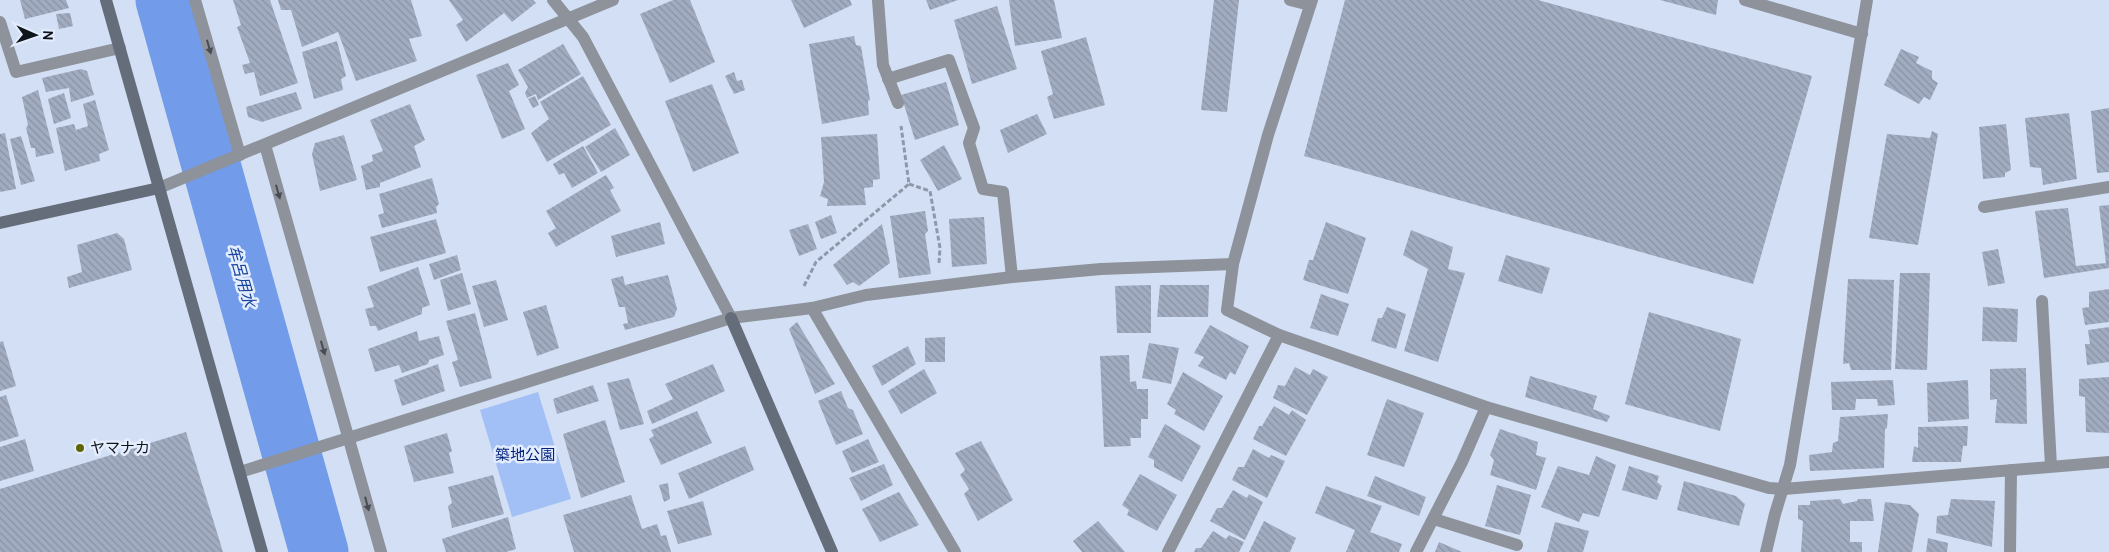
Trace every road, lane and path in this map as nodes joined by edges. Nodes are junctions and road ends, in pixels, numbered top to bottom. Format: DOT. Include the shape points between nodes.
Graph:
graph roads {
  1 [pos="106,0"];
  2 [pos="196,0"];
  3 [pos="553,0"];
  4 [pos="613,0"];
  5 [pos="878,0"];
  6 [pos="1290,0"];
  7 [pos="1745,0"];
  8 [pos="1867,0"];
  9 [pos="1311,2"];
  10 [pos="566,19"];
  11 [pos="0,22"];
  12 [pos="1862,34"];
  13 [pos="120,48"];
  14 [pos="888,79"];
  15 [pos="898,104"];
  16 [pos="265,145"];
  17 [pos="234,157"];
  18 [pos="909,184"];
  19 [pos="2109,187"];
  20 [pos="159,188"];
  21 [pos="1984,207"];
  22 [pos="0,222"];
  23 [pos="1233,264"];
  24 [pos="1012,277"];
  25 [pos="939,286"];
  26 [pos="2042,302"];
  27 [pos="812,308"];
  28 [pos="731,318"];
  29 [pos="1279,336"];
  30 [pos="1486,408"];
  31 [pos="349,437"];
  32 [pos="2109,462"];
  33 [pos="2051,466"];
  34 [pos="2012,470"];
  35 [pos="240,472"];
  36 [pos="1784,489"];
  37 [pos="1434,518"];
  38 [pos="1517,545"];
  39 [pos="262,552"];
  40 [pos="381,552"];
  41 [pos="832,552"];
  42 [pos="955,552"];
  43 [pos="1168,552"];
  44 [pos="1416,552"];
  45 [pos="1766,552"];
  46 [pos="2010,552"];
  1 -- 13 [label="street"];
  2 -- 17 [label="street, one-way"];
  3 -- 10 [label="street"];
  4 -- 10 [label="street"];
  5 -- 14 [label="street" via="883,65"];
  6 -- 9 [label="street"];
  7 -- 12 [label="street"];
  8 -- 12 [label="street"];
  9 -- 23 [label="street" via="1268,135"];
  10 -- 16 [label="street"];
  10 -- 28 [label="street" via="583,37"];
  11 -- 13 [label="street" via="16,72"];
  12 -- 36 [label="street"];
  13 -- 20 [label="street"];
  14 -- 15 [label="street"];
  14 -- 24 [label="street" via="949,60 974,128 969,143 983,189 1003,192"];
  15 -- 18 [label="path"];
  16 -- 17 [label="street"];
  16 -- 31 [label="street, one-way"];
  17 -- 20 [label="street"];
  18 -- 25 [label="path" via="930,191 940,248"];
  18 -- 27 [label="path" via="816,262 803,288"];
  19 -- 21 [label="street"];
  20 -- 22 [label="street"];
  20 -- 35 [label="street"];
  23 -- 24 [label="street"];
  23 -- 29 [label="street" via="1228,310"];
  24 -- 25 [label="street"];
  25 -- 27 [label="street" via="866,295"];
  26 -- 33 [label="street"];
  27 -- 28 [label="street"];
  27 -- 42 [label="street"];
  28 -- 31 [label="street"];
  28 -- 41 [label="street"];
  29 -- 30 [label="street"];
  29 -- 43 [label="street"];
  30 -- 36 [label="street" via="1769,488"];
  30 -- 37 [label="street"];
  31 -- 35 [label="street"];
  31 -- 40 [label="street, one-way"];
  32 -- 33 [label="street"];
  33 -- 34 [label="street"];
  34 -- 36 [label="street"];
  34 -- 46 [label="street"];
  35 -- 39 [label="street"];
  36 -- 45 [label="street"];
  37 -- 38 [label="street"];
  37 -- 44 [label="street"];
}
